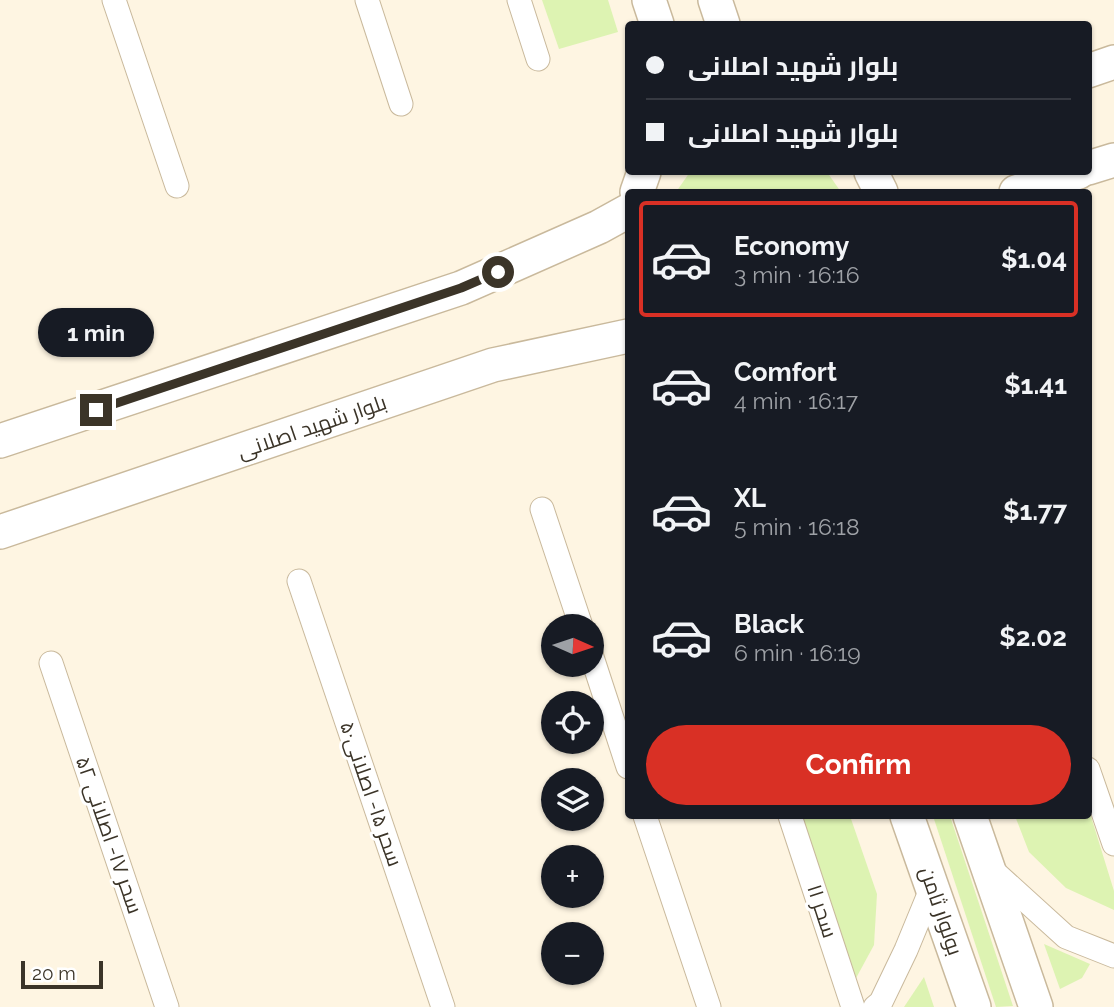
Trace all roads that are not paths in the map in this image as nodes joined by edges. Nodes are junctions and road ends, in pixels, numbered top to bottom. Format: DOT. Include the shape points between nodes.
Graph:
graph roads {
  1 [pos="114,0"];
  2 [pos="367,0"];
  3 [pos="519,0"];
  4 [pos="649,0"];
  5 [pos="715,0"];
  6 [pos="656,21"];
  7 [pos="722,21"];
  8 [pos="538,59"];
  9 [pos="1114,62"];
  10 [pos="1092,70"];
  11 [pos="401,104"];
  12 [pos="1114,159"];
  13 [pos="1092,167"];
  14 [pos="1070,175"];
  15 [pos="177,186"];
  16 [pos="1025,189"];
  17 [pos="625,213"];
  18 [pos="625,337"];
  19 [pos="0,441"];
  20 [pos="542,509"];
  21 [pos="0,532"];
  22 [pos="299,580"];
  23 [pos="577,614"];
  24 [pos="51,663"];
  25 [pos="599,677"];
  26 [pos="625,758"];
  27 [pos="1092,781"];
  28 [pos="646,819"];
  29 [pos="791,819"];
  30 [pos="908,819"];
  31 [pos="971,819"];
  32 [pos="1114,844"];
  33 [pos="986,864"];
  34 [pos="932,887"];
  35 [pos="1114,956"];
  36 [pos="167,1007"];
  37 [pos="443,1007"];
  38 [pos="709,1007"];
  39 [pos="853,1007"];
  40 [pos="875,1007"];
  41 [pos="974,1007"];
  42 [pos="1036,1007"];
  1 -- 15 [label="street"];
  2 -- 11 [label="street"];
  3 -- 8 [label="street"];
  4 -- 6 [label="main road"];
  5 -- 7 [label="main road"];
  9 -- 10 [label="main road"];
  12 -- 13 [label="main road"];
  14 -- 16 [label="main road"];
  17 -- 19 [label="main road" via="461,288"];
  18 -- 21 [label="main road, بلوار شهید اصلانی" via="493,365"];
  20 -- 23 [label="street"];
  22 -- 37 [label="street, سحر ۱۵- اصلانی۵۰"];
  24 -- 36 [label="street, سحر ۱۷- اصلانی ۵۲"];
  25 -- 26 [label="street"];
  27 -- 32 [label="street"];
  28 -- 38 [label="street"];
  29 -- 39 [label="street, سحر ۱۱"];
  30 -- 34 [label="main road, بولوار ثامن"];
  31 -- 33 [label="main road"];
  33 -- 35 [label="street" via="1066,937"];
  33 -- 42 [label="main road"];
  34 -- 40 [label="street" via="906,950"];
  34 -- 41 [label="main road, بولوار ثامن"];
}
